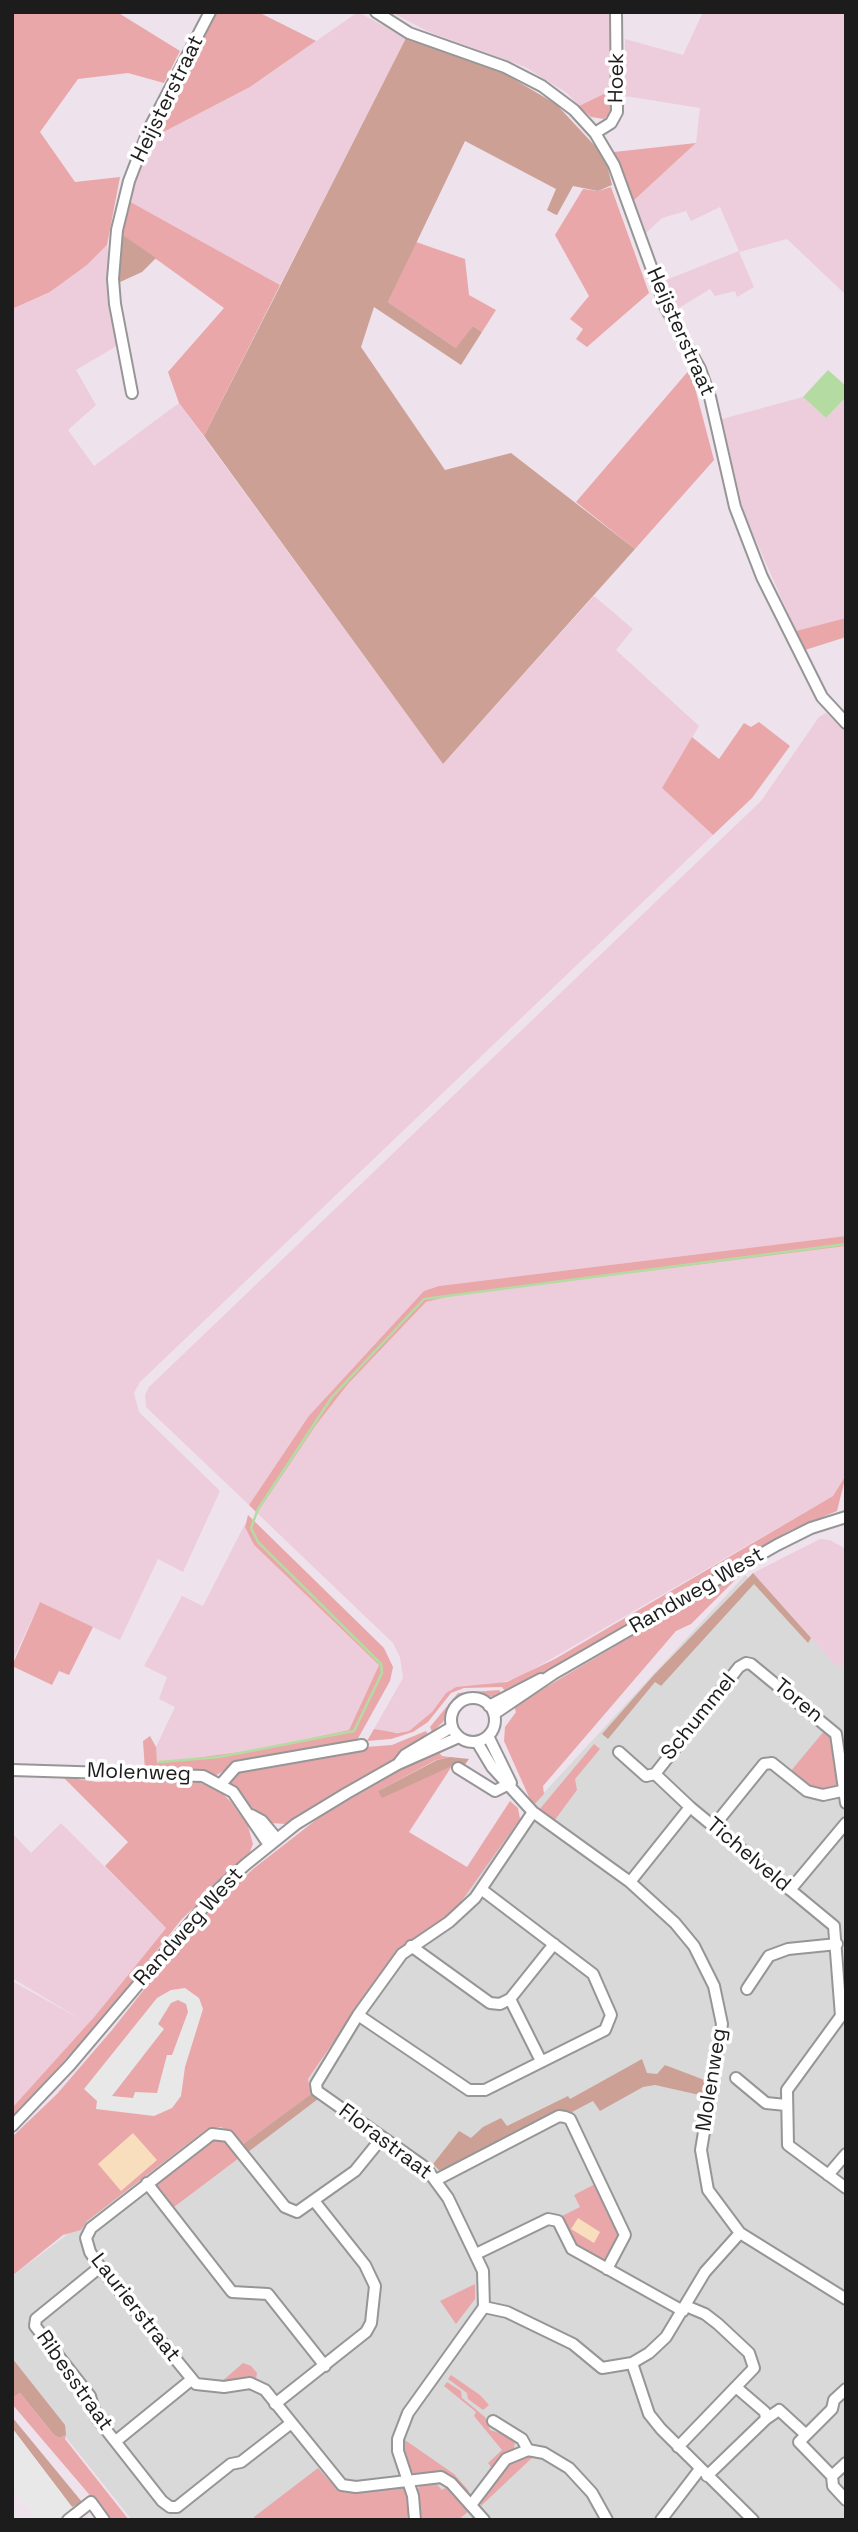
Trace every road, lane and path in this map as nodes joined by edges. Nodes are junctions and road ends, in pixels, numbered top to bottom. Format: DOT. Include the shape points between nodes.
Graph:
graph roads {
  1 [pos="210,12"];
  2 [pos="376,12"];
  3 [pos="616,12"];
  4 [pos="595,133"];
  5 [pos="132,393"];
  6 [pos="846,723"];
  7 [pos="846,1517"];
  8 [pos="746,1663"];
  9 [pos="491,1710"];
  10 [pos="452,1727"];
  11 [pos="488,1736"];
  12 [pos="458,1737"];
  13 [pos="477,1742"];
  14 [pos="362,1745"];
  15 [pos="619,1752"];
  16 [pos="398,1764"];
  17 [pos="458,1768"];
  18 [pos="12,1770"];
  19 [pos="654,1774"];
  20 [pos="221,1784"];
  21 [pos="510,1784"];
  22 [pos="845,1790"];
  23 [pos="846,1803"];
  24 [pos="690,1807"];
  25 [pos="533,1812"];
  26 [pos="846,1823"];
  27 [pos="713,1827"];
  28 [pos="273,1842"];
  29 [pos="630,1882"];
  30 [pos="481,1889"];
  31 [pos="790,1890"];
  32 [pos="554,1944"];
  33 [pos="837,1944"];
  34 [pos="411,1946"];
  35 [pos="842,1985"];
  36 [pos="747,1989"];
  37 [pos="510,1999"];
  38 [pos="358,2015"];
  39 [pos="541,2061"];
  40 [pos="736,2078"];
  41 [pos="786,2105"];
  42 [pos="12,2126"];
  43 [pos="381,2139"];
  44 [pos="846,2154"];
  45 [pos="828,2175"];
  46 [pos="436,2180"];
  47 [pos="147,2182"];
  48 [pos="846,2188"];
  49 [pos="315,2202"];
  50 [pos="740,2233"];
  51 [pos="476,2254"];
  52 [pos="100,2267"];
  53 [pos="607,2269"];
  54 [pos="846,2299"];
  55 [pos="484,2307"];
  56 [pos="685,2309"];
  57 [pos="632,2363"];
  58 [pos="325,2366"];
  59 [pos="191,2380"];
  60 [pos="737,2388"];
  61 [pos="846,2389"];
  62 [pos="275,2404"];
  63 [pos="766,2419"];
  64 [pos="493,2421"];
  65 [pos="290,2424"];
  66 [pos="803,2432"];
  67 [pos="116,2441"];
  68 [pos="678,2446"];
  69 [pos="528,2450"];
  70 [pos="846,2463"];
  71 [pos="704,2472"];
  72 [pos="832,2476"];
  73 [pos="409,2480"];
  74 [pos="846,2500"];
  75 [pos="471,2505"];
  76 [pos="68,2520"];
  77 [pos="104,2520"];
  78 [pos="415,2520"];
  79 [pos="484,2520"];
  80 [pos="607,2520"];
  81 [pos="661,2520"];
  82 [pos="752,2520"];
  1 -- 5 [label="street, Heijsterstraat" via="149,129 117,230 114,295"];
  2 -- 4 [label="street, Heijsterstraat" via="430,42 505,67 542,86"];
  3 -- 4 [label="street, Hoek" via="617,112 611,123"];
  4 -- 6 [label="street, Heijsterstraat" via="614,165 666,308 700,369 735,507 762,578 822,697"];
  7 -- 9 [label="street, Randweg West" via="778,1545"];
  8 -- 19 [label="street, Schummel"];
  8 -- 22 [label="street, Toren" via="831,1727"];
  9 -- 10 [label="street" via="476,1699 462,1701 452,1712"];
  9 -- 11 [label="street" via="494,1726"];
  10 -- 12 [label="street"];
  10 -- 16 [label="street, Randweg West"];
  11 -- 13 [label="street"];
  11 -- 21 [label="street, Molenweg"];
  12 -- 13 [label="street"];
  12 -- 16 [label="street, Randweg West"];
  13 -- 21 [label="street, Molenweg"];
  14 -- 20 [label="street" via="236,1767"];
  15 -- 19 [label="street, Schummel" via="646,1776"];
  16 -- 28 [label="street, Randweg West"];
  17 -- 21 [label="street" via="495,1791"];
  18 -- 20 [label="street, Molenweg" via="190,1774"];
  19 -- 24 [label="street, Schummel"];
  20 -- 28 [label="street, Molenweg" via="262,1821"];
  21 -- 25 [label="street, Molenweg"];
  22 -- 23 [label="street, Toren"];
  22 -- 27 [label="street" via="823,1795 807,1791 772,1763 764,1764"];
  24 -- 27 [label="street, Tichelveld"];
  24 -- 29 [label="street, Tichelveld"];
  25 -- 29 [label="street, Molenweg"];
  25 -- 30 [label="street, Florastraat"];
  26 -- 31 [label="street"];
  27 -- 31 [label="street, Tichelveld"];
  28 -- 42 [label="street, Randweg West" via="219,1889 70,2065"];
  29 -- 50 [label="street, Molenweg" via="694,1946 715,1986 722,2024 702,2166 717,2206"];
  30 -- 32 [label="street"];
  30 -- 34 [label="street, Florastraat" via="449,1922"];
  31 -- 33 [label="street, Tichelveld" via="834,1926"];
  32 -- 37 [label="street"];
  32 -- 39 [label="street" via="593,1974 611,2015 605,2030"];
  33 -- 35 [label="street, Tichelveld"];
  33 -- 36 [label="street" via="788,1949 769,1956"];
  34 -- 37 [label="street" via="490,2003"];
  34 -- 38 [label="street, Florastraat"];
  35 -- 41 [label="street, Tichelveld" via="841,2016 787,2090"];
  37 -- 39 [label="street"];
  38 -- 39 [label="street" via="469,2090 485,2090"];
  38 -- 43 [label="street, Florastraat" via="317,2077 317,2091"];
  40 -- 41 [label="street" via="765,2103"];
  41 -- 45 [label="street, Tichelveld" via="790,2150"];
  43 -- 46 [label="street, Florastraat" via="426,2168"];
  43 -- 49 [label="street" via="355,2171"];
  44 -- 45 [label="street"];
  45 -- 48 [label="street, Tichelveld"];
  46 -- 51 [label="street, Florastraat"];
  46 -- 53 [label="street" via="559,2116 570,2119 625,2235"];
  47 -- 49 [label="street, Laurierstraat" via="198,2143 223,2133 285,2207 298,2212"];
  47 -- 52 [label="street, Laurierstraat" via="91,2228 86,2238"];
  47 -- 58 [label="street" via="232,2292 268,2294"];
  49 -- 58 [label="street" via="365,2264 375,2286 366,2332"];
  50 -- 54 [label="street, Molenweg"];
  50 -- 56 [label="street" via="705,2272"];
  51 -- 53 [label="street" via="548,2219 558,2221 572,2249"];
  51 -- 55 [label="street, Florastraat" via="483,2271"];
  52 -- 59 [label="street, Laurierstraat"];
  52 -- 67 [label="street, Ribesstraat" via="36,2319 35,2326 90,2396 96,2417"];
  53 -- 56 [label="street"];
  55 -- 57 [label="street" via="507,2312 573,2344 602,2368"];
  55 -- 73 [label="street" via="408,2413 398,2451"];
  56 -- 57 [label="street" via="666,2337"];
  56 -- 60 [label="street" via="718,2324 753,2359 754,2368"];
  57 -- 68 [label="street" via="649,2414"];
  58 -- 62 [label="street"];
  59 -- 62 [label="street, Laurierstraat" via="212,2386 250,2383 265,2390"];
  59 -- 67 [label="street, Ribesstraat"];
  60 -- 63 [label="street" via="765,2412"];
  60 -- 68 [label="street"];
  61 -- 72 [label="street" via="799,2442"];
  62 -- 65 [label="street, Laurierstraat"];
  63 -- 66 [label="street" via="779,2410"];
  63 -- 71 [label="street"];
  64 -- 69 [label="street" via="522,2440"];
  65 -- 67 [label="street, Ribesstraat" via="177,2507 162,2501"];
  65 -- 73 [label="street, Laurierstraat" via="342,2485"];
  68 -- 71 [label="street"];
  69 -- 75 [label="street" via="506,2459"];
  69 -- 80 [label="street" via="544,2453 569,2468 592,2493"];
  70 -- 72 [label="street"];
  71 -- 81 [label="street"];
  71 -- 82 [label="street"];
  72 -- 74 [label="street" via="833,2486"];
  73 -- 75 [label="street" via="440,2477"];
  73 -- 78 [label="street"];
  75 -- 79 [label="street"];
  76 -- 77 [label="street" via="91,2502"];
}
